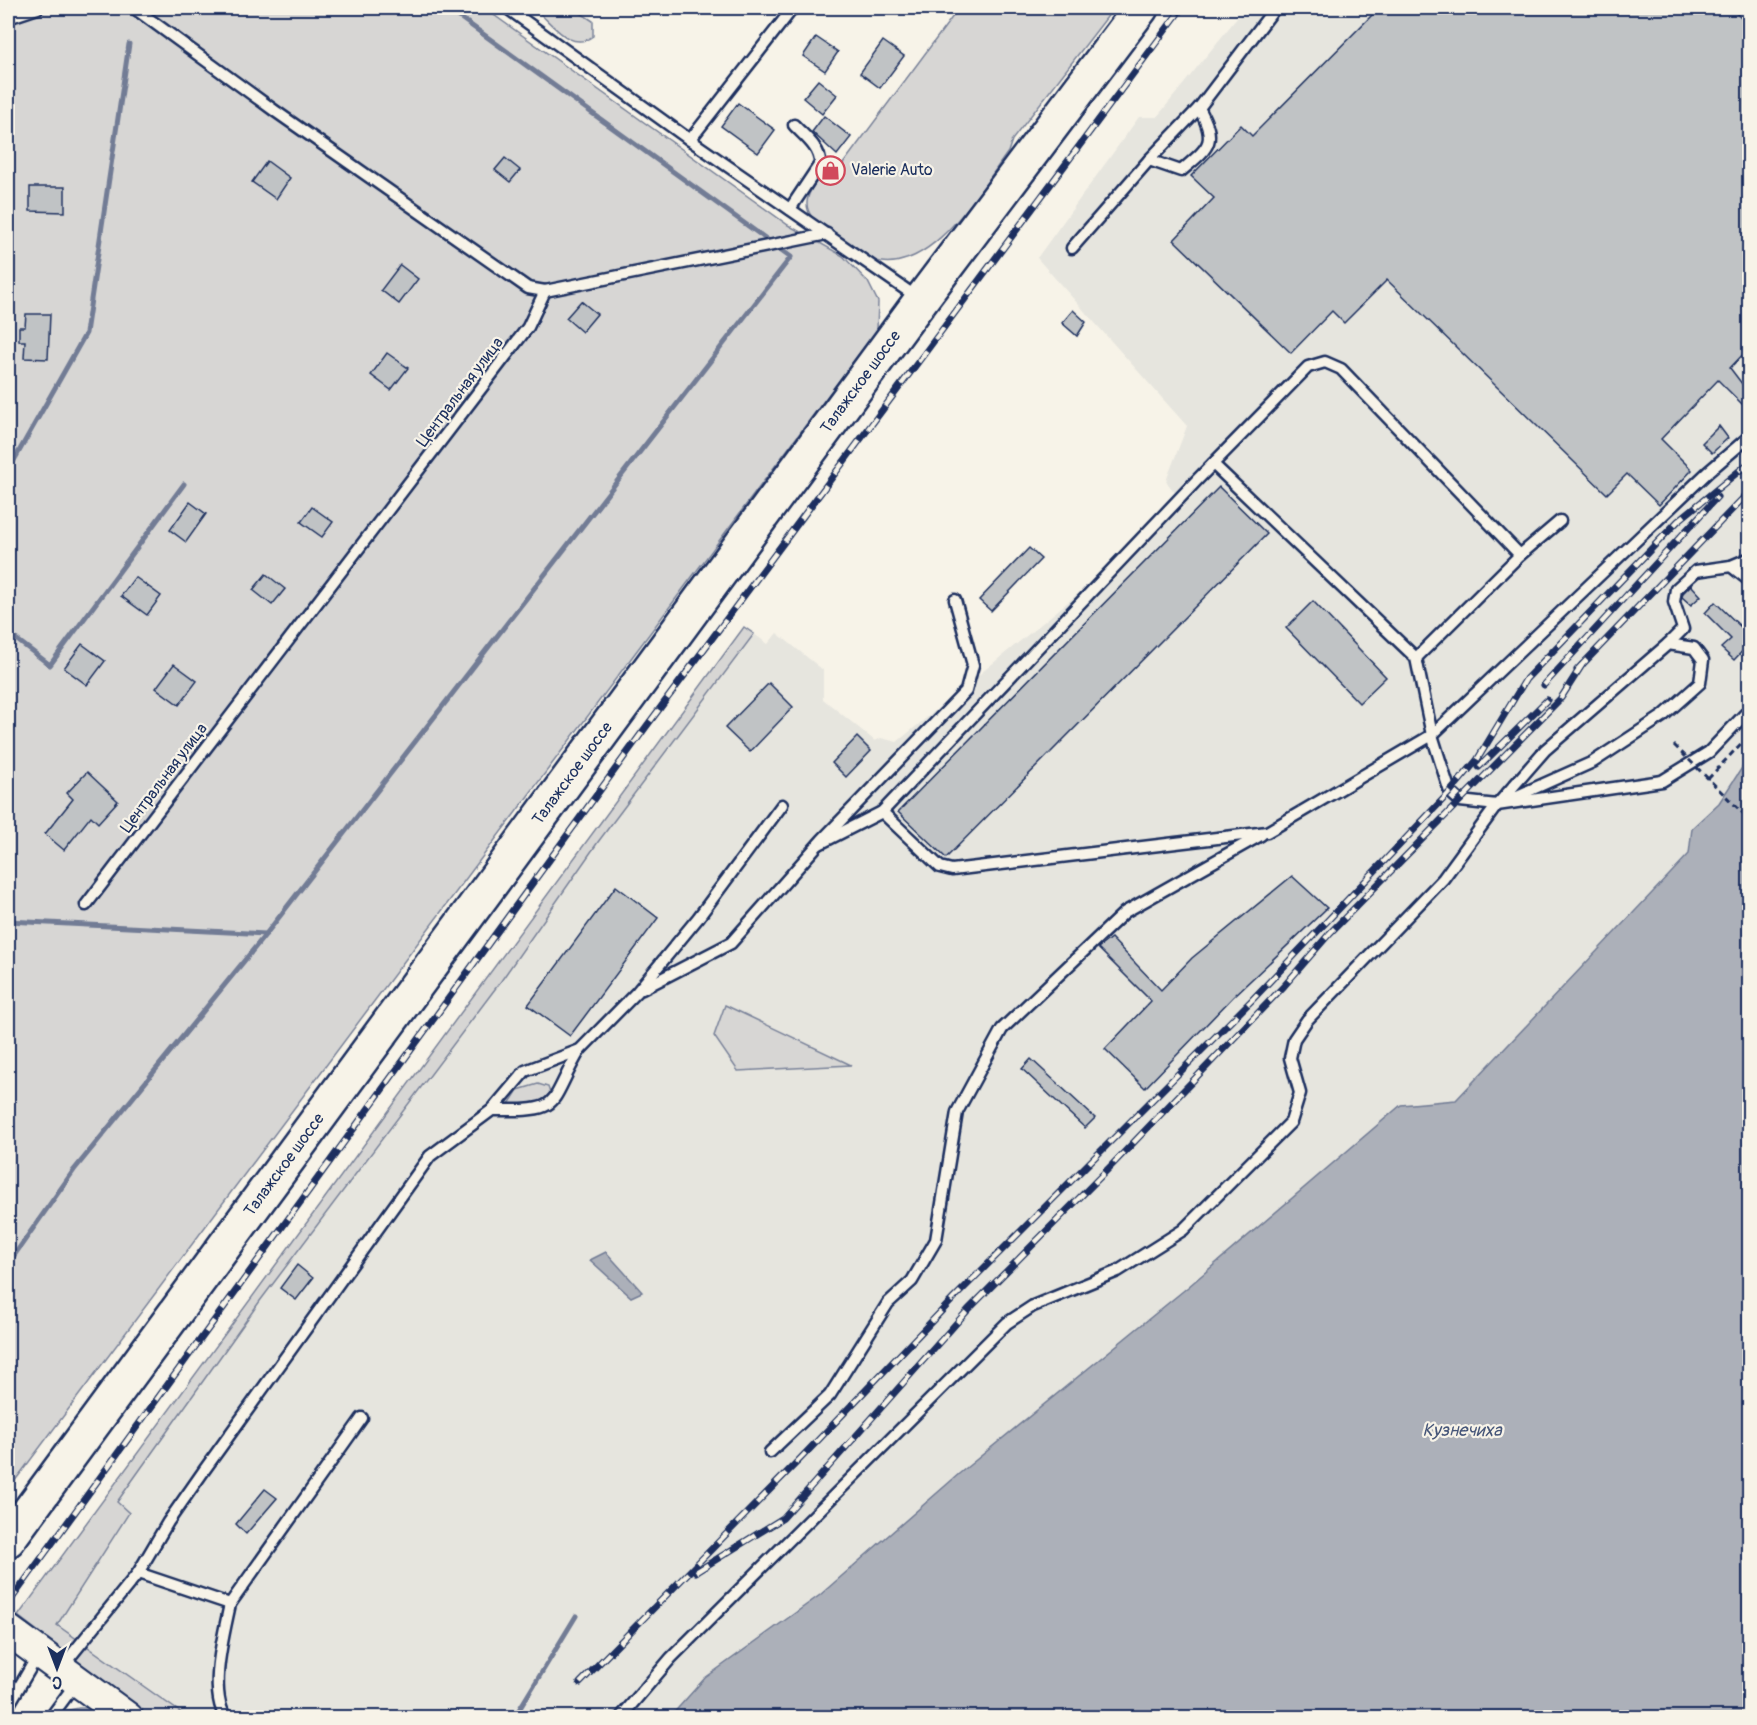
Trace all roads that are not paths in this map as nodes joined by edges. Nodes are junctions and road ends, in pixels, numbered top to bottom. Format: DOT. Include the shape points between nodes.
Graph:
graph roads {
  1 [pos="38,8"];
  2 [pos="134,8"];
  3 [pos="507,8"];
  4 [pos="794,8"];
  5 [pos="1141,8"];
  6 [pos="1275,8"];
  7 [pos="8,18"];
  8 [pos="1199,108"];
  9 [pos="794,125"];
  10 [pos="690,140"];
  11 [pos="1149,160"];
  12 [pos="790,209"];
  13 [pos="827,234"];
  14 [pos="1072,248"];
  15 [pos="545,291"];
  16 [pos="921,300"];
  17 [pos="1749,436"];
  18 [pos="1213,464"];
  19 [pos="1560,521"];
  20 [pos="1520,555"];
  21 [pos="1749,558"];
  22 [pos="1731,566"];
  23 [pos="1749,581"];
  24 [pos="956,600"];
  25 [pos="1668,644"];
  26 [pos="1416,658"];
  27 [pos="1749,709"];
  28 [pos="1432,735"];
  29 [pos="782,805"];
  30 [pos="1497,805"];
  31 [pos="882,812"];
  32 [pos="1267,832"];
  33 [pos="819,844"];
  34 [pos="86,905"];
  35 [pos="637,992"];
  36 [pos="580,1050"];
  37 [pos="492,1110"];
  38 [pos="362,1418"];
  39 [pos="770,1452"];
  40 [pos="8,1540"];
  41 [pos="138,1573"];
  42 [pos="230,1604"];
  43 [pos="8,1630"];
  44 [pos="59,1667"];
  45 [pos="8,1706"];
  46 [pos="50,1718"];
  47 [pos="128,1718"];
  48 [pos="226,1718"];
  49 [pos="620,1718"];
  1 -- 7 [label="lane"];
  2 -- 15 [label="lane" via="528,288"];
  3 -- 10 [label="lane"];
  4 -- 10 [label="lane"];
  5 -- 16 [label="main road, Талажское шоссе"];
  6 -- 8 [label="lane"];
  8 -- 11 [label="lane"];
  8 -- 11 [label="lane" via="1210,129 1204,150 1181,171"];
  9 -- 12 [label="lane" via="820,156 820,164"];
  10 -- 12 [label="lane"];
  11 -- 14 [label="lane"];
  12 -- 13 [label="lane"];
  13 -- 15 [label="lane"];
  13 -- 16 [label="lane"];
  15 -- 34 [label="lane, Центральная улица" via="528,327"];
  16 -- 40 [label="main road, Талажское шоссе"];
  17 -- 28 [label="lane"];
  18 -- 20 [label="lane" via="1308,367 1325,362 1341,369"];
  18 -- 26 [label="lane"];
  18 -- 31 [label="lane"];
  19 -- 20 [label="lane"];
  20 -- 26 [label="lane"];
  21 -- 22 [label="lane"];
  22 -- 23 [label="lane"];
  22 -- 25 [label="lane" via="1696,571 1676,589 1674,602 1683,629"];
  24 -- 33 [label="lane" via="974,665 966,691"];
  25 -- 30 [label="lane" via="1545,750"];
  25 -- 30 [label="lane" via="1694,648 1703,660 1700,682 1663,716 1593,762"];
  26 -- 28 [label="lane"];
  27 -- 30 [label="lane" via="1709,752 1662,781"];
  28 -- 30 [label="lane" via="1450,792 1460,801"];
  28 -- 32 [label="lane"];
  29 -- 35 [label="lane"];
  30 -- 49 [label="lane" via="1443,879 1307,1020 1294,1039 1290,1058 1300,1093 1291,1122 1184,1230 1119,1271 1034,1306 1007,1323 670,1658"];
  31 -- 32 [label="lane" via="940,867 952,870"];
  31 -- 33 [label="lane"];
  32 -- 39 [label="lane" via="1125,912 1002,1029 957,1112 936,1240 912,1281 888,1303 830,1395"];
  33 -- 35 [label="lane" via="732,943"];
  35 -- 36 [label="lane"];
  36 -- 37 [label="lane" via="525,1071"];
  36 -- 37 [label="lane" via="551,1105 533,1110"];
  37 -- 41 [label="lane" via="430,1156 205,1469"];
  38 -- 42 [label="lane"];
  41 -- 42 [label="lane"];
  41 -- 44 [label="lane"];
  42 -- 48 [label="lane" via="219,1660 218,1707"];
  43 -- 44 [label="street"];
  44 -- 45 [label="lane"];
  44 -- 46 [label="lane"];
  44 -- 47 [label="street"];
}
